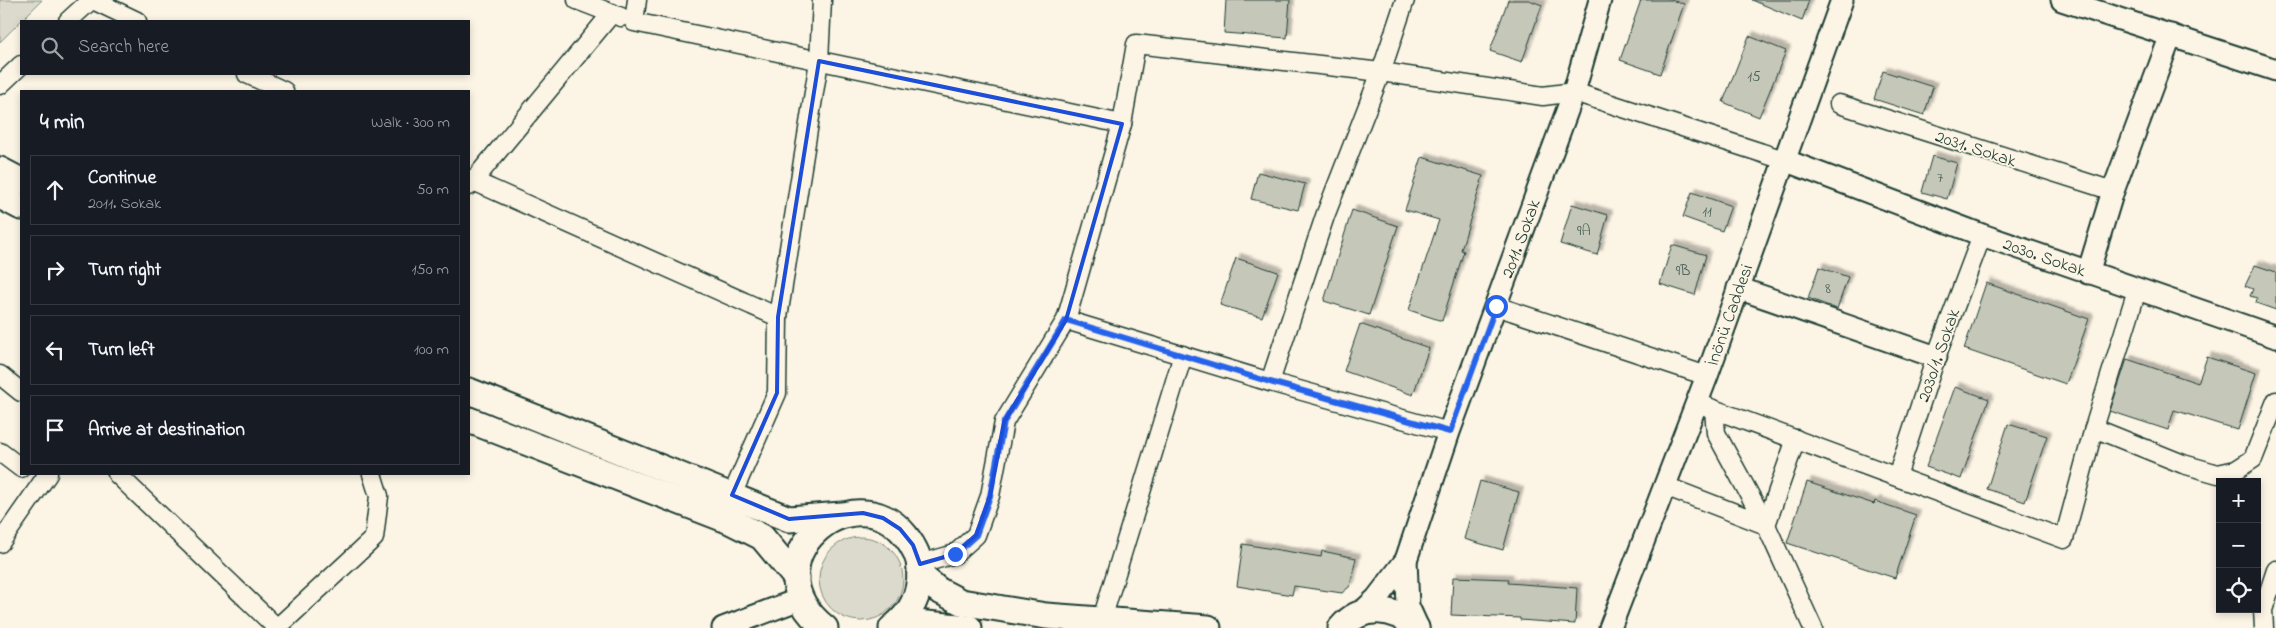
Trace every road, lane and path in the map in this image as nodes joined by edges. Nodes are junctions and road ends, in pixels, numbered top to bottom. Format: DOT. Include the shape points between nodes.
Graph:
graph roads {
  1 [pos="92,0"];
  2 [pos="577,0"];
  3 [pos="637,0"];
  4 [pos="822,0"];
  5 [pos="1405,0"];
  6 [pos="1600,0"];
  7 [pos="1842,0"];
  8 [pos="2062,0"];
  9 [pos="612,13"];
  10 [pos="69,20"];
  11 [pos="135,20"];
  12 [pos="634,22"];
  13 [pos="2171,35"];
  14 [pos="818,60"];
  15 [pos="20,65"];
  16 [pos="2276,70"];
  17 [pos="1382,72"];
  18 [pos="250,75"];
  19 [pos="0,85"];
  20 [pos="282,90"];
  21 [pos="1574,92"];
  22 [pos="1839,104"];
  23 [pos="1122,124"];
  24 [pos="1784,160"];
  25 [pos="0,170"];
  26 [pos="20,180"];
  27 [pos="470,182"];
  28 [pos="2113,191"];
  29 [pos="0,196"];
  30 [pos="20,206"];
  31 [pos="1982,235"];
  32 [pos="2088,273"];
  33 [pos="1738,288"];
  34 [pos="2137,290"];
  35 [pos="1496,306"];
  36 [pos="778,317"];
  37 [pos="1066,320"];
  38 [pos="2276,337"];
  39 [pos="1183,355"];
  40 [pos="1936,357"];
  41 [pos="0,375"];
  42 [pos="1707,376"];
  43 [pos="1270,382"];
  44 [pos="20,391"];
  45 [pos="470,391"];
  46 [pos="2276,401"];
  47 [pos="1705,406"];
  48 [pos="470,420"];
  49 [pos="2094,428"];
  50 [pos="1450,432"];
  51 [pos="1796,439"];
  52 [pos="0,452"];
  53 [pos="20,467"];
  54 [pos="118,475"];
  55 [pos="372,475"];
  56 [pos="1897,476"];
  57 [pos="40,477"];
  58 [pos="1665,486"];
  59 [pos="732,495"];
  60 [pos="842,515"];
  61 [pos="1766,525"];
  62 [pos="0,543"];
  63 [pos="1406,560"];
  64 [pos="920,569"];
  65 [pos="2276,570"];
  66 [pos="798,588"];
  67 [pos="1102,619"];
  68 [pos="1345,623"];
  69 [pos="277,628"];
  70 [pos="723,628"];
  71 [pos="825,628"];
  72 [pos="892,628"];
  73 [pos="899,628"];
  74 [pos="969,628"];
  75 [pos="1208,628"];
  76 [pos="1417,628"];
  77 [pos="1610,628"];
  78 [pos="1812,628"];
  79 [pos="2264,628"];
  1 -- 10 [label="street"];
  1 -- 11 [label="street"];
  2 -- 9 [label="street"];
  3 -- 12 [label="street"];
  4 -- 14 [label="street"];
  5 -- 17 [label="street"];
  6 -- 21 [label="street, 2011. Sokak"];
  7 -- 24 [label="street, İnönü Caddesi"];
  8 -- 13 [label="street"];
  9 -- 12 [label="street"];
  9 -- 27 [label="street"];
  12 -- 14 [label="street"];
  13 -- 16 [label="street"];
  13 -- 28 [label="street"];
  14 -- 23 [label="street"];
  14 -- 36 [label="street"];
  15 -- 19 [label="street"];
  17 -- 21 [label="street" via="1543,96"];
  17 -- 23 [label="street" via="1136,44"];
  17 -- 43 [label="street" via="1325,216"];
  18 -- 20 [label="street"];
  21 -- 24 [label="street"];
  21 -- 35 [label="street, 2011. Sokak"];
  22 -- 28 [label="street, 2031. Sokak"];
  23 -- 37 [label="street"];
  24 -- 31 [label="street, 2030. Sokak"];
  24 -- 33 [label="street, İnönü Caddesi"];
  25 -- 26 [label="main road"];
  27 -- 36 [label="street"];
  28 -- 32 [label="street"];
  29 -- 30 [label="main road"];
  31 -- 32 [label="street, 2030. Sokak"];
  31 -- 40 [label="street, 2030/1. Sokak"];
  32 -- 34 [label="street, 2030. Sokak"];
  33 -- 40 [label="street"];
  33 -- 42 [label="street, İnönü Caddesi"];
  34 -- 38 [label="street, 2030. Sokak"];
  34 -- 49 [label="street"];
  35 -- 42 [label="street"];
  35 -- 50 [label="street, 2011. Sokak"];
  36 -- 59 [label="street" via="777,393"];
  37 -- 39 [label="street"];
  37 -- 64 [label="street" via="1004,422 990,496 976,535 955,554"];
  39 -- 43 [label="street"];
  39 -- 67 [label="street"];
  40 -- 56 [label="street, 2030/1. Sokak"];
  41 -- 44 [label="street"];
  42 -- 47 [label="street, İnönü Caddesi"];
  43 -- 50 [label="street"];
  45 -- 59 [label="main road"];
  46 -- 49 [label="street" via="2253,459 2236,470 2218,474 2183,464"];
  47 -- 51 [label="street"];
  47 -- 58 [label="street, İnönü Caddesi"];
  47 -- 61 [label="street" via="1716,433"];
  48 -- 66 [label="main road" via="730,521 762,537"];
  49 -- 56 [label="street" via="2064,539"];
  50 -- 63 [label="street, 2011. Sokak"];
  51 -- 56 [label="street"];
  51 -- 61 [label="street"];
  52 -- 53 [label="street"];
  54 -- 69 [label="street"];
  55 -- 69 [label="street" via="379,496 374,538"];
  57 -- 62 [label="street"];
  58 -- 61 [label="street"];
  58 -- 77 [label="street, İnönü Caddesi"];
  59 -- 60 [label="main road" via="789,518"];
  60 -- 64 [label="main road" via="863,513 883,518 913,545"];
  60 -- 66 [label="main road" via="823,524 808,539 798,558"];
  61 -- 78 [label="street"];
  63 -- 68 [label="street" via="1376,599"];
  63 -- 76 [label="street" via="1408,606"];
  64 -- 67 [label="main road" via="938,590 961,602 1046,616"];
  64 -- 72 [label="main road" via="920,584 914,604"];
  65 -- 79 [label="street" via="2263,610"];
  66 -- 70 [label="street"];
  66 -- 71 [label="main road" via="811,617"];
  67 -- 75 [label="main road"];
  68 -- 76 [label="main road" via="1377,610 1393,612"];
  73 -- 74 [label="main road" via="916,622"];
}
